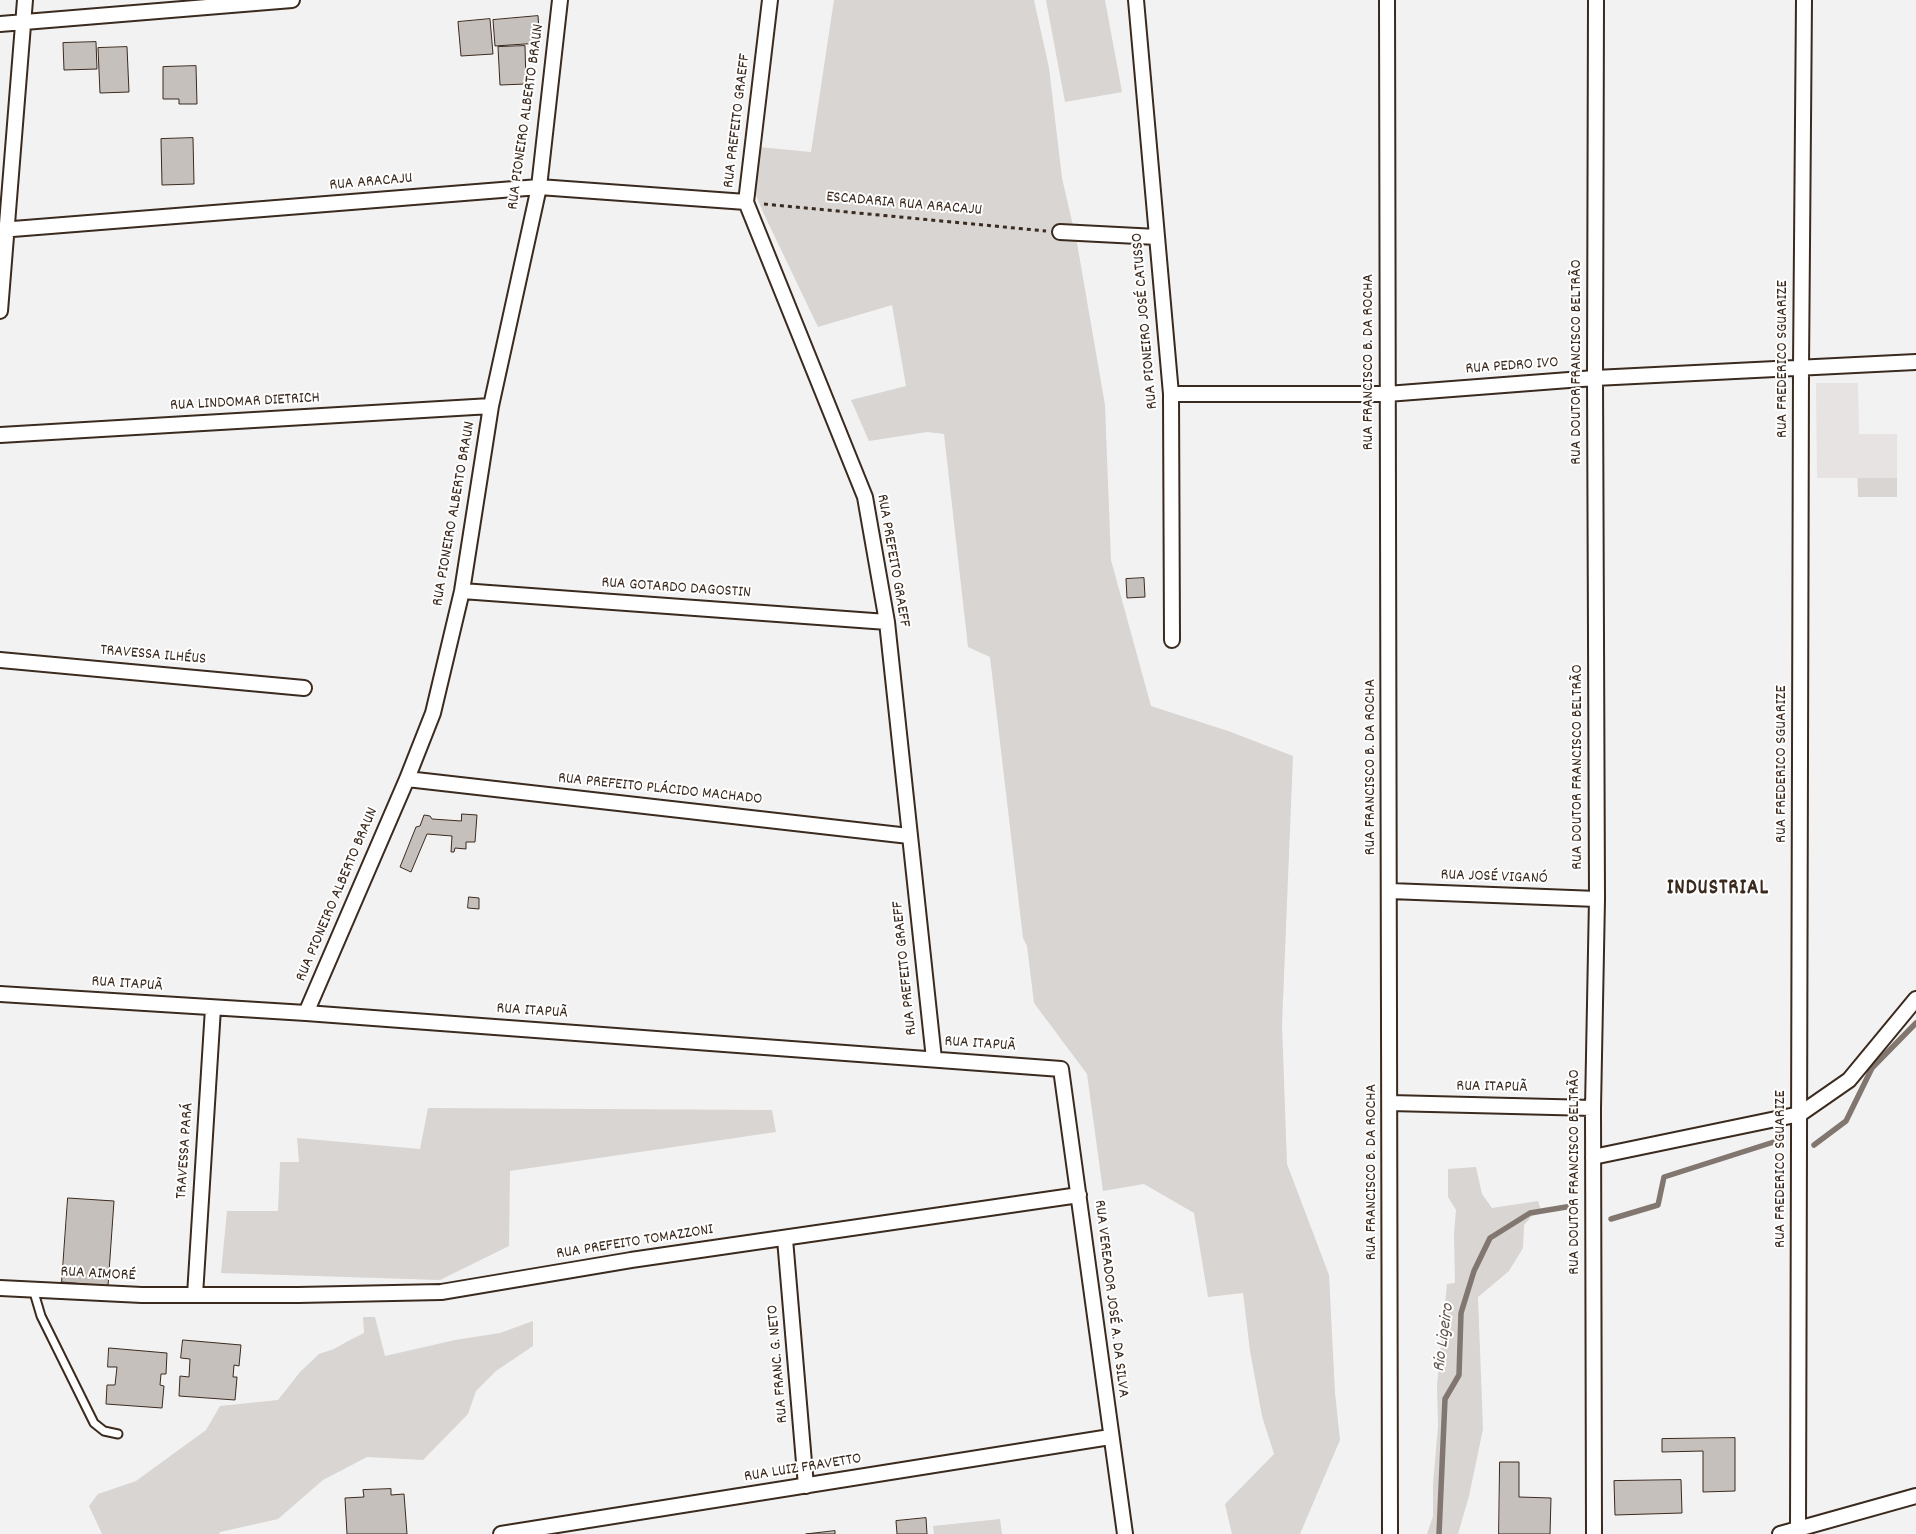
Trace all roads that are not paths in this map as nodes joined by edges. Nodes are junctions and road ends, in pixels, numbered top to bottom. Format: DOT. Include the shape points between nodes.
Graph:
graph roads {
  1 [pos="25,0"];
  2 [pos="292,0"];
  3 [pos="560,0"];
  4 [pos="770,0"];
  5 [pos="1136,0"];
  6 [pos="1387,0"];
  7 [pos="1596,0"];
  8 [pos="1804,0"];
  9 [pos="23,22"];
  10 [pos="0,24"];
  11 [pos="539,186"];
  12 [pos="746,202"];
  13 [pos="3,230"];
  14 [pos="1060,232"];
  15 [pos="1157,236"];
  16 [pos="0,311"];
  17 [pos="1916,362"];
  18 [pos="1801,368"];
  19 [pos="1595,378"];
  20 [pos="1171,394"];
  21 [pos="1387,394"];
  22 [pos="491,406"];
  23 [pos="0,434"];
  24 [pos="462,591"];
  25 [pos="886,622"];
  26 [pos="1172,640"];
  27 [pos="0,660"];
  28 [pos="304,688"];
  29 [pos="407,780"];
  30 [pos="909,836"];
  31 [pos="1390,891"];
  32 [pos="1597,899"];
  33 [pos="0,994"];
  34 [pos="1916,999"];
  35 [pos="213,1008"];
  36 [pos="306,1012"];
  37 [pos="934,1059"];
  38 [pos="1060,1069"];
  39 [pos="1390,1103"];
  40 [pos="1593,1108"];
  41 [pos="1800,1114"];
  42 [pos="1593,1157"];
  43 [pos="1079,1195"];
  44 [pos="785,1239"];
  45 [pos="0,1288"];
  46 [pos="33,1290"];
  47 [pos="195,1295"];
  48 [pos="118,1434"];
  49 [pos="1110,1437"];
  50 [pos="806,1486"];
  51 [pos="1916,1496"];
  52 [pos="569,1529"];
  53 [pos="1798,1529"];
  54 [pos="501,1534"];
  55 [pos="1125,1534"];
  56 [pos="1390,1534"];
  57 [pos="1594,1534"];
  58 [pos="1780,1534"];
  1 -- 9 [label="street"];
  2 -- 9 [label="street"];
  3 -- 11 [label="street, RUA PIONEIRO ALBERTO BRAUN"];
  4 -- 12 [label="street, RUA PREFEITO GRAEFF"];
  5 -- 15 [label="street, RUA PIONEIRO JOSÉ CATUSSO"];
  6 -- 21 [label="street, RUA FRANCISCO B. DA ROCHA"];
  7 -- 19 [label="street, RUA DOUTOR FRANCISCO BELTRÃO"];
  8 -- 18 [label="street, RUA FREDERICO SGUARIZE"];
  9 -- 10 [label="street"];
  9 -- 13 [label="street"];
  11 -- 12 [label="street, RUA ARACAJU"];
  11 -- 13 [label="street, RUA ARACAJU"];
  11 -- 22 [label="street, RUA PIONEIRO ALBERTO BRAUN"];
  12 -- 25 [label="street, RUA PREFEITO GRAEFF" via="865,497"];
  13 -- 16 [label="street"];
  14 -- 15 [label="street"];
  15 -- 20 [label="street, RUA PIONEIRO JOSÉ CATUSSO"];
  17 -- 18 [label="street, RUA PEDRO IVO"];
  18 -- 19 [label="street, RUA PEDRO IVO"];
  18 -- 41 [label="street, RUA FREDERICO SGUARIZE"];
  19 -- 21 [label="street, RUA PEDRO IVO"];
  19 -- 32 [label="street, RUA DOUTOR FRANCISCO BELTRÃO"];
  20 -- 21 [label="street, RUA PEDRO IVO"];
  20 -- 26 [label="street, RUA PIONEIRO JOSÉ CATUSSO"];
  21 -- 31 [label="street, RUA FRANCISCO B. DA ROCHA"];
  22 -- 23 [label="street, RUA LINDOMAR DIETRICH"];
  22 -- 24 [label="street, RUA PIONEIRO ALBERTO BRAUN"];
  24 -- 25 [label="street, RUA GOTARDO DAGOSTIN"];
  24 -- 29 [label="street, RUA PIONEIRO ALBERTO BRAUN" via="433,713"];
  25 -- 30 [label="street, RUA PREFEITO GRAEFF"];
  27 -- 28 [label="street, TRAVESSA ILHÉUS"];
  29 -- 30 [label="street, RUA PREFEITO PLÁCIDO MACHADO"];
  29 -- 36 [label="street, RUA PIONEIRO ALBERTO BRAUN"];
  30 -- 37 [label="street, RUA PREFEITO GRAEFF"];
  31 -- 32 [label="street, RUA JOSÉ VIGANÓ"];
  31 -- 39 [label="street, RUA FRANCISCO B. DA ROCHA"];
  32 -- 40 [label="street, RUA DOUTOR FRANCISCO BELTRÃO"];
  33 -- 35 [label="street, RUA ITAPUÃ"];
  34 -- 41 [label="street" via="1848,1080"];
  35 -- 36 [label="street, RUA ITAPUÃ"];
  35 -- 47 [label="street, TRAVESSA PARÁ"];
  36 -- 37 [label="street, RUA ITAPUÃ"];
  37 -- 38 [label="street, RUA ITAPUÃ"];
  38 -- 43 [label="street, RUA VEREADOR JOSÉ A. DA SILVA"];
  39 -- 40 [label="street, RUA ITAPUÃ"];
  39 -- 56 [label="street, RUA FRANCISCO B. DA ROCHA"];
  40 -- 42 [label="street, RUA DOUTOR FRANCISCO BELTRÃO"];
  41 -- 42 [label="street"];
  41 -- 53 [label="street, RUA FREDERICO SGUARIZE"];
  42 -- 57 [label="street, RUA DOUTOR FRANCISCO BELTRÃO"];
  43 -- 44 [label="street, RUA PREFEITO TOMAZZONI"];
  43 -- 49 [label="street, RUA VEREADOR JOSÉ A. DA SILVA"];
  44 -- 47 [label="street, RUA PREFEITO TOMAZZONI" via="631,1260 442,1292"];
  44 -- 50 [label="street, RUA FRANC. G. NETO"];
  45 -- 46 [label="street, RUA AIMORÉ"];
  46 -- 47 [label="street, RUA AIMORÉ"];
  46 -- 48 [label="lane" via="41,1316 94,1423"];
  49 -- 50 [label="street, RUA LUIZ FRAVETTO"];
  49 -- 55 [label="street, RUA VEREADOR JOSÉ A. DA SILVA"];
  50 -- 52 [label="street, RUA LUIZ FRAVETTO" via="703,1501"];
  51 -- 53 [label="street"];
  52 -- 54 [label="street, RUA LUIZ FRAVETTO"];
  53 -- 58 [label="street"];
}
